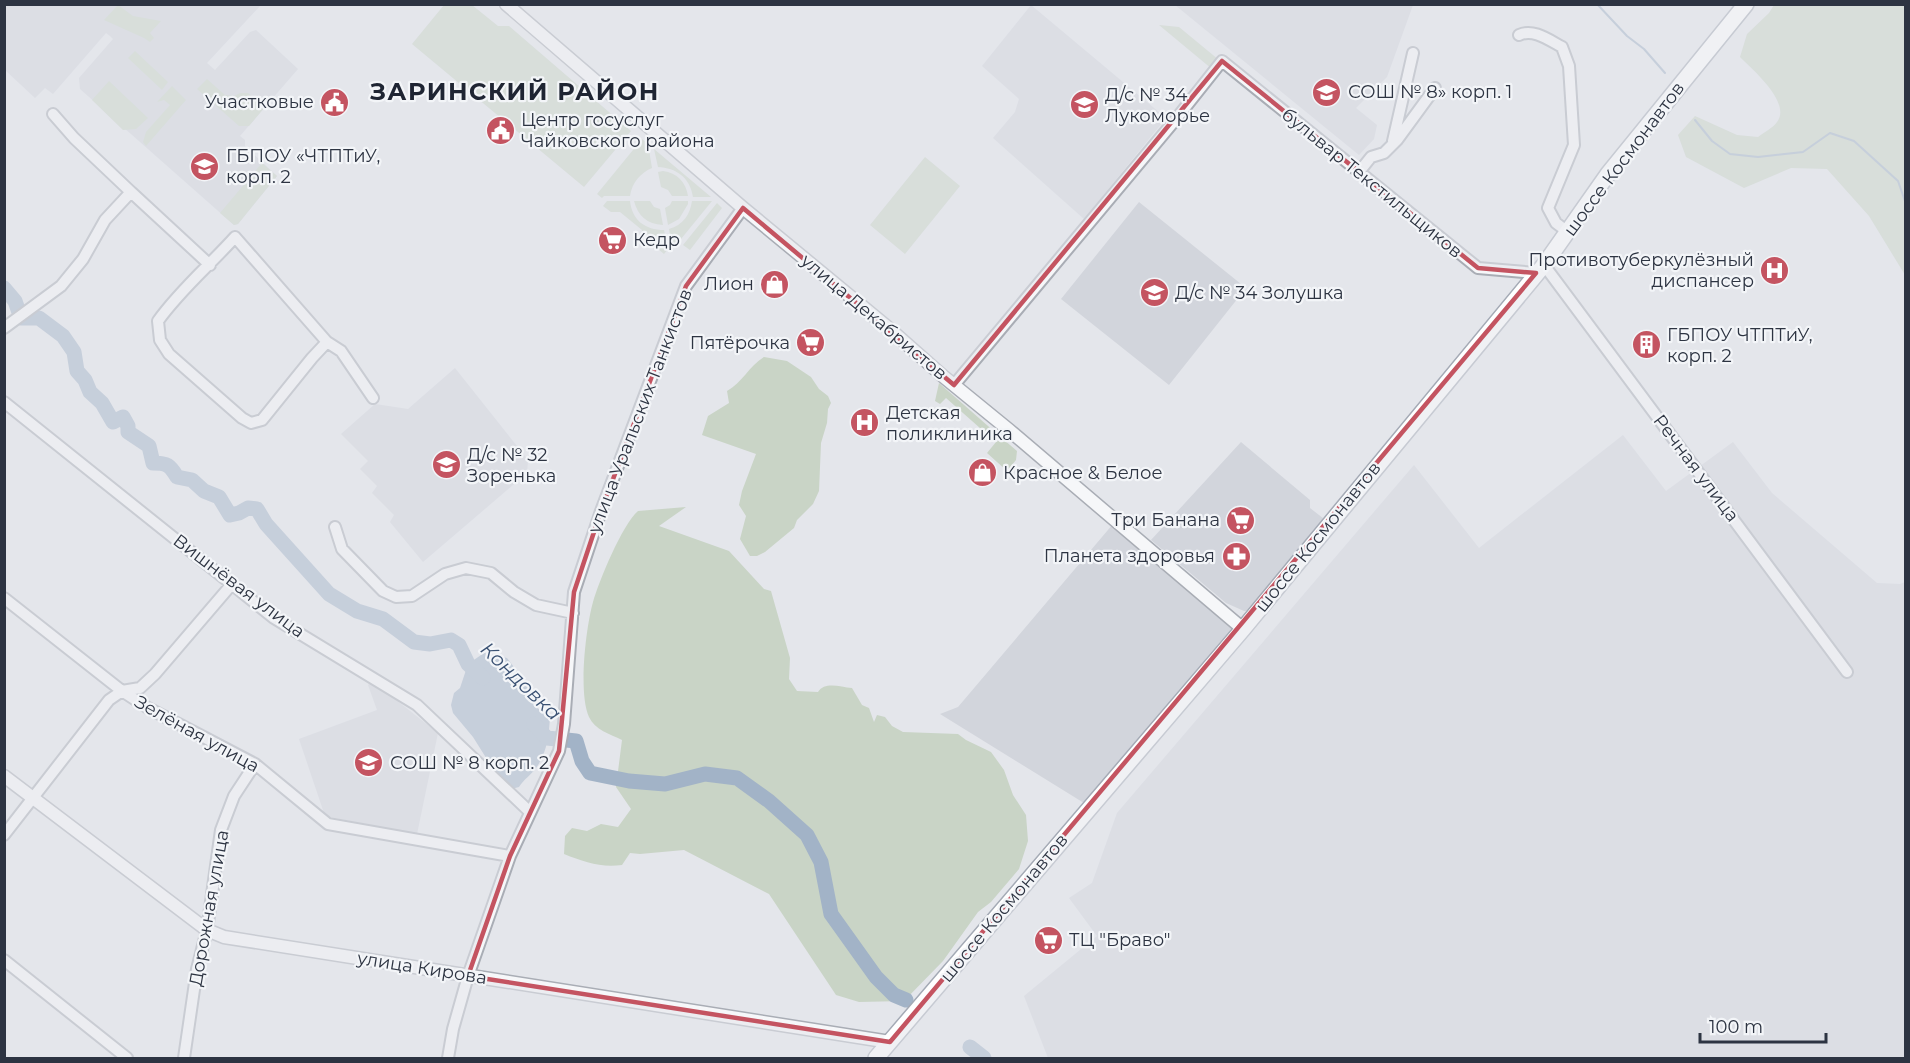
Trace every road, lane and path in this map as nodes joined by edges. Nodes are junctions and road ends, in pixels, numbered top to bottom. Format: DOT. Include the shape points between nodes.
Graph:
graph roads {
  1 [pos="506,4"];
  2 [pos="1746,4"];
  3 [pos="1519,35"];
  4 [pos="1413,52"];
  5 [pos="1435,88"];
  6 [pos="53,114"];
  7 [pos="1392,144"];
  8 [pos="1359,172"];
  9 [pos="131,192"];
  10 [pos="743,208"];
  11 [pos="1568,232"];
  12 [pos="210,265"];
  13 [pos="1540,269"];
  14 [pos="12,320"];
  15 [pos="327,342"];
  16 [pos="954,385"];
  17 [pos="373,398"];
  18 [pos="4,402"];
  19 [pos="335,527"];
  20 [pos="232,584"];
  21 [pos="4,598"];
  22 [pos="573,613"];
  23 [pos="1243,629"];
  24 [pos="1847,672"];
  25 [pos="122,692"];
  26 [pos="255,764"];
  27 [pos="4,776"];
  28 [pos="35,797"];
  29 [pos="530,812"];
  30 [pos="4,835"];
  31 [pos="510,856"];
  32 [pos="207,930"];
  33 [pos="4,960"];
  34 [pos="468,976"];
  35 [pos="890,1042"];
  36 [pos="127,1059"];
  37 [pos="184,1059"];
  38 [pos="448,1059"];
  39 [pos="876,1059"];
  1 -- 10 [label="street, улица Декабристов"];
  2 -- 11 [label="main road, шоссе Космонавтов" via="1608,174"];
  3 -- 11 [label="street" via="1541,35 1562,47 1569,66 1574,145 1548,208 1556,224"];
  4 -- 7 [label="street"];
  5 -- 7 [label="street"];
  6 -- 9 [label="street"];
  7 -- 8 [label="street" via="1384,153 1371,157"];
  8 -- 13 [label="street, бульвар Текстильщиков" via="1478,268"];
  8 -- 16 [label="street, бульвар Текстильщиков" via="1222,61"];
  9 -- 12 [label="street"];
  9 -- 14 [label="street" via="105,220 83,259 61,286"];
  10 -- 16 [label="street, улица Декабристов"];
  10 -- 22 [label="street, улица Уральских Танкистов" via="686,286 601,511 574,592"];
  11 -- 13 [label="main road, шоссе Космонавтов"];
  12 -- 15 [label="street" via="235,237"];
  12 -- 15 [label="street" via="174,299 158,321 158,333 169,354 242,418 251,423 262,420"];
  13 -- 23 [label="main road, шоссе Космонавтов"];
  13 -- 24 [label="street, Речная улица"];
  15 -- 17 [label="street" via="341,351"];
  16 -- 23 [label="street, улица Декабристов"];
  18 -- 20 [label="street, Вишнёвая улица"];
  19 -- 22 [label="street" via="342,549 383,591 396,597 412,596 445,574 466,568 490,573 536,605"];
  20 -- 25 [label="street" via="155,674 140,687"];
  20 -- 29 [label="street, Вишнёвая улица" via="274,618 417,705"];
  21 -- 25 [label="street, Зелёная улица"];
  22 -- 29 [label="street, улица Уральских Танкистов" via="559,751"];
  23 -- 35 [label="main road, шоссе Космонавтов"];
  25 -- 26 [label="street, Зелёная улица"];
  25 -- 28 [label="street" via="109,700"];
  26 -- 31 [label="street, Зелёная улица" via="328,824"];
  26 -- 32 [label="street, Дорожная улица" via="234,796 221,830"];
  27 -- 28 [label="street, улица Кирова"];
  28 -- 30 [label="street"];
  28 -- 32 [label="street, улица Кирова"];
  29 -- 31 [label="street, улица Уральских Танкистов"];
  31 -- 34 [label="street, улица Уральских Танкистов"];
  32 -- 34 [label="street, улица Кирова" via="224,937"];
  32 -- 37 [label="street, Дорожная улица" via="196,969"];
  33 -- 36 [label="street"];
  34 -- 35 [label="street, улица Кирова"];
  34 -- 38 [label="street, улица Уральских Танкистов"];
  35 -- 39 [label="main road, шоссе Космонавтов"];
}
